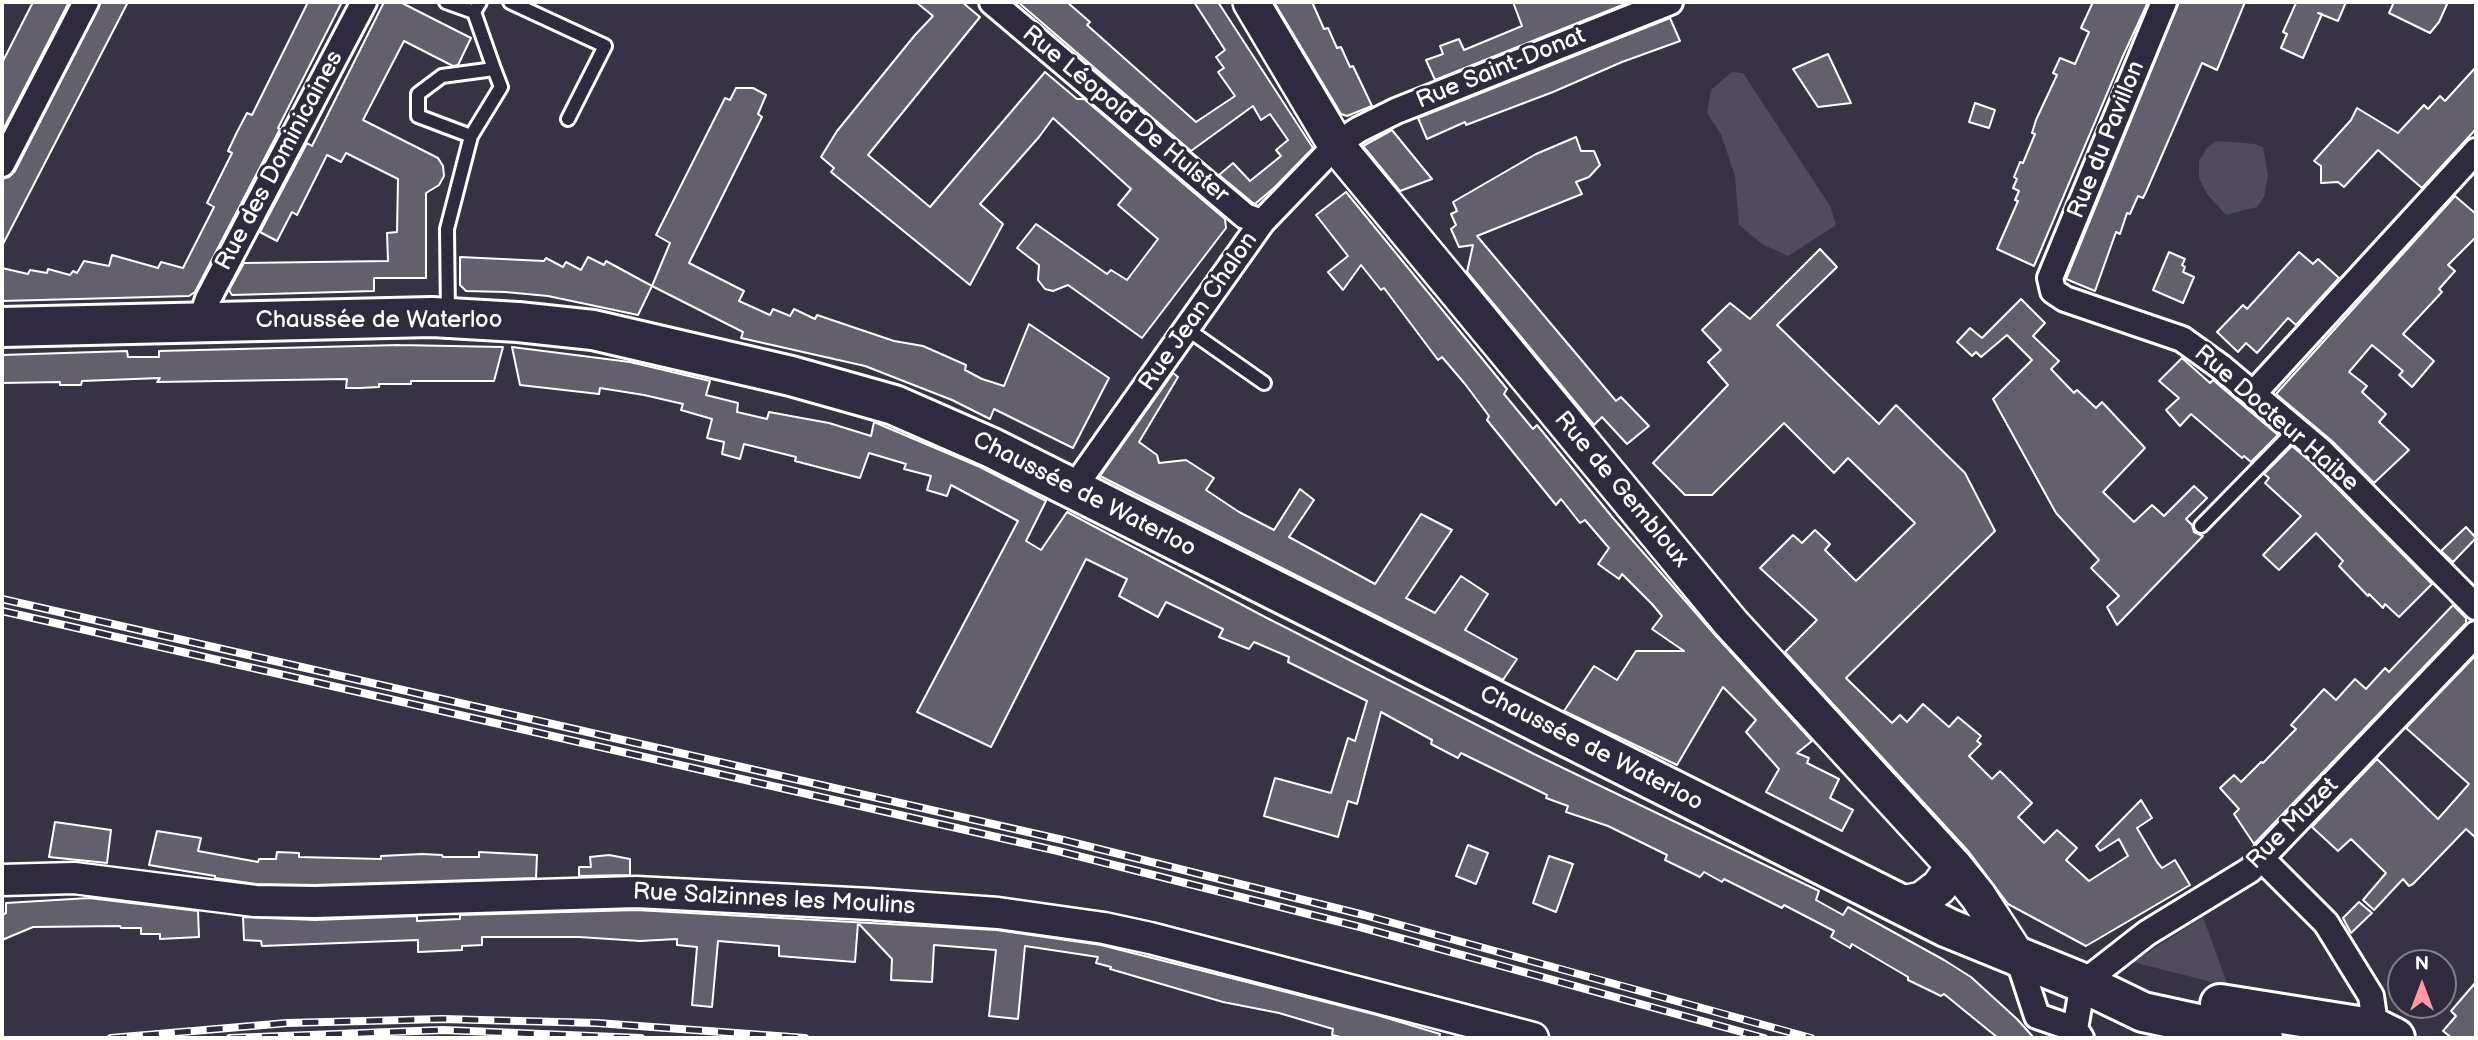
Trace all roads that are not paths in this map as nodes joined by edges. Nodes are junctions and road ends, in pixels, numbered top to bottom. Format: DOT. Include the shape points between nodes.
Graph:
graph roads {
  1 [pos="86,2"];
  2 [pos="364,2"];
  3 [pos="446,2"];
  4 [pos="510,2"];
  5 [pos="992,2"];
  6 [pos="1251,2"];
  7 [pos="1669,2"];
  8 [pos="2164,2"];
  9 [pos="477,7"];
  10 [pos="494,69"];
  11 [pos="568,119"];
  12 [pos="471,136"];
  13 [pos="1336,145"];
  14 [pos="2476,151"];
  15 [pos="2,164"];
  16 [pos="1262,222"];
  17 [pos="2050,278"];
  18 [pos="448,317"];
  19 [pos="200,322"];
  20 [pos="2,327"];
  21 [pos="1186,329"];
  22 [pos="1264,383"];
  23 [pos="2253,394"];
  24 [pos="2296,429"];
  25 [pos="1073,489"];
  26 [pos="2202,526"];
  27 [pos="2476,607"];
  28 [pos="2476,634"];
  29 [pos="2256,865"];
  30 [pos="1954,866"];
  31 [pos="2,880"];
  32 [pos="1902,904"];
  33 [pos="2018,958"];
  34 [pos="2083,983"];
  35 [pos="2256,1028"];
  36 [pos="2078,1034"];
  37 [pos="2383,1035"];
  38 [pos="1533,1038"];
  1 -- 15 [label="street"];
  2 -- 19 [label="street, Rue des Dominicaines"];
  3 -- 9 [label="lane"];
  4 -- 11 [label="lane" via="605,46"];
  5 -- 16 [label="street, Rue Léopold De Hulster" via="1245,216"];
  6 -- 13 [label="main road, Rue de Gembloux"];
  7 -- 13 [label="street, Rue Saint-Donat" via="1395,110"];
  8 -- 17 [label="street, Rue du Pavillon"];
  9 -- 10 [label="lane"];
  10 -- 12 [label="lane" via="501,87"];
  10 -- 12 [label="lane" via="442,76 418,94 418,116"];
  12 -- 18 [label="lane" via="447,229"];
  13 -- 16 [label="street, Rue Jean Chalon"];
  13 -- 30 [label="main road, Rue de Gembloux" via="1731,623"];
  14 -- 23 [label="street"];
  16 -- 21 [label="street, Rue Jean Chalon"];
  17 -- 23 [label="street, Rue Docteur Haibe" via="2053,291 2065,299 2182,339"];
  18 -- 19 [label="main road, Chaussée de Waterloo"];
  18 -- 25 [label="main road, Chaussée de Waterloo" via="593,330 837,389 925,417"];
  19 -- 20 [label="main road, Chaussée de Waterloo"];
  21 -- 22 [label="lane"];
  21 -- 25 [label="street, Rue Jean Chalon"];
  23 -- 24 [label="street, Rue Docteur Haibe"];
  24 -- 26 [label="lane"];
  24 -- 27 [label="street, Rue Docteur Haibe"];
  25 -- 32 [label="main road, Chaussée de Waterloo"];
  28 -- 29 [label="street, Rue Muzet"];
  29 -- 34 [label="street, Rue Muzet" via="2147,933"];
  29 -- 37 [label="street" via="2326,923 2371,996"];
  30 -- 32 [label="main road" via="1922,900"];
  30 -- 33 [label="main road, Rue de Gembloux"];
  31 -- 38 [label="street, Rue Salzinnes les Moulins" via="74,878 255,901 636,892 998,913 1150,938"];
  32 -- 33 [label="main road, Chaussée de Waterloo"];
  33 -- 34 [label="main road, Chaussée de Waterloo"];
  33 -- 36 [label="street" via="2037,1016"];
  34 -- 35 [label="main road, Chaussée de Waterloo" via="2143,1012"];
  34 -- 36 [label="street"];
  35 -- 37 [label="main road, Chaussée de Waterloo" via="2339,1023"];
}
